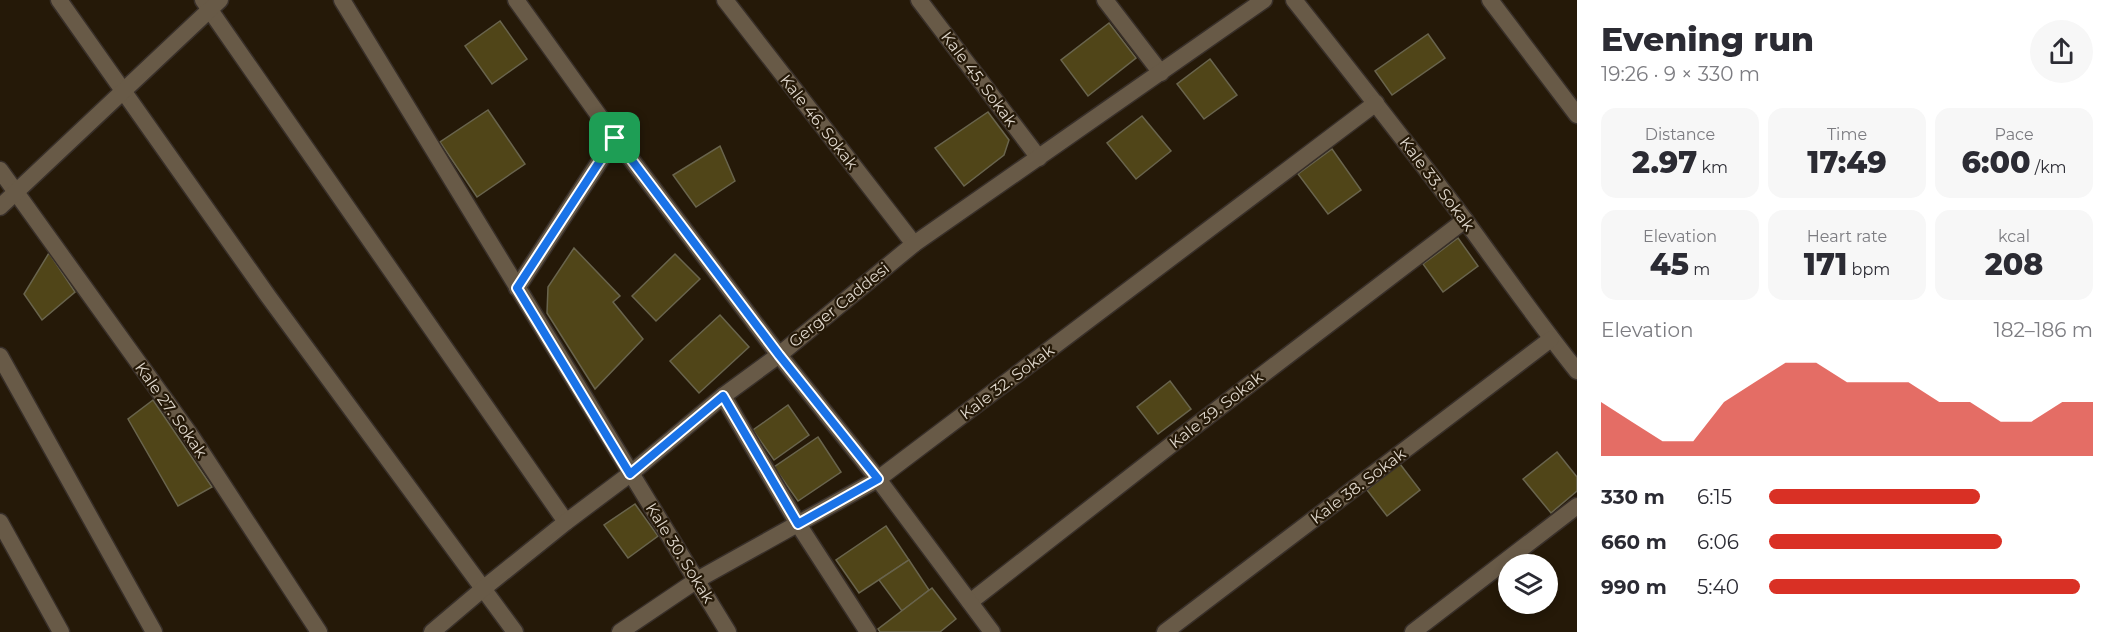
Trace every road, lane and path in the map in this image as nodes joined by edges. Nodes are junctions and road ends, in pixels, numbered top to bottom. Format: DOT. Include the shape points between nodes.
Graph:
graph roads {
  1 [pos="59,0"];
  2 [pos="342,0"];
  3 [pos="516,0"];
  4 [pos="725,0"];
  5 [pos="919,0"];
  6 [pos="1105,0"];
  7 [pos="1264,0"];
  8 [pos="1294,0"];
  9 [pos="1490,0"];
  10 [pos="211,3"];
  11 [pos="1161,73"];
  12 [pos="124,92"];
  13 [pos="1376,103"];
  14 [pos="1577,115"];
  15 [pos="615,138"];
  16 [pos="1039,158"];
  17 [pos="0,170"];
  18 [pos="15,193"];
  19 [pos="0,207"];
  20 [pos="1465,220"];
  21 [pos="914,244"];
  22 [pos="517,288"];
  23 [pos="1551,339"];
  24 [pos="779,355"];
  25 [pos="0,356"];
  26 [pos="1577,371"];
  27 [pos="723,396"];
  28 [pos="630,474"];
  29 [pos="878,479"];
  30 [pos="1577,506"];
  31 [pos="0,522"];
  32 [pos="566,522"];
  33 [pos="798,524"];
  34 [pos="697,580"];
  35 [pos="484,588"];
  36 [pos="970,602"];
  37 [pos="61,632"];
  38 [pos="154,632"];
  39 [pos="319,632"];
  40 [pos="432,632"];
  41 [pos="515,632"];
  42 [pos="620,632"];
  43 [pos="729,632"];
  44 [pos="868,632"];
  45 [pos="992,632"];
  46 [pos="1165,632"];
  47 [pos="1413,632"];
  1 -- 12 [label="street"];
  2 -- 22 [label="street, Kale 30. Sokak"];
  3 -- 15 [label="street"];
  4 -- 21 [label="street, Kale 46. Sokak"];
  5 -- 16 [label="street, Kale 45. Sokak"];
  6 -- 11 [label="street"];
  7 -- 11 [label="street, Gerger Caddesi"];
  8 -- 13 [label="street, Kale 33. Sokak"];
  9 -- 14 [label="street"];
  10 -- 12 [label="street"];
  10 -- 32 [label="street"];
  11 -- 16 [label="street, Gerger Caddesi"];
  12 -- 18 [label="street"];
  12 -- 35 [label="street" via="268,296"];
  13 -- 20 [label="street, Kale 33. Sokak"];
  13 -- 29 [label="street, Kale 32. Sokak"];
  15 -- 22 [label="street"];
  15 -- 24 [label="street"];
  16 -- 21 [label="street, Gerger Caddesi"];
  17 -- 18 [label="street, Kale 27. Sokak"];
  18 -- 19 [label="street"];
  18 -- 39 [label="street, Kale 27. Sokak" via="189,433"];
  20 -- 23 [label="street, Kale 33. Sokak"];
  20 -- 36 [label="street, Kale 39. Sokak"];
  21 -- 24 [label="street, Gerger Caddesi"];
  22 -- 28 [label="street, Kale 30. Sokak"];
  23 -- 26 [label="street, Kale 33. Sokak"];
  23 -- 46 [label="street, Kale 38. Sokak"];
  24 -- 27 [label="street, Gerger Caddesi"];
  24 -- 29 [label="street"];
  25 -- 38 [label="street"];
  27 -- 28 [label="street, Gerger Caddesi"];
  27 -- 33 [label="street"];
  28 -- 32 [label="street, Gerger Caddesi"];
  28 -- 34 [label="street, Kale 30. Sokak"];
  29 -- 33 [label="street, Kale 32. Sokak"];
  29 -- 36 [label="street"];
  30 -- 47 [label="street"];
  31 -- 37 [label="street"];
  32 -- 35 [label="street, Gerger Caddesi"];
  33 -- 34 [label="street, Kale 32. Sokak"];
  33 -- 44 [label="street"];
  34 -- 42 [label="street, Kale 32. Sokak"];
  34 -- 43 [label="street, Kale 30. Sokak"];
  35 -- 40 [label="street, Gerger Caddesi"];
  35 -- 41 [label="street"];
  36 -- 45 [label="street"];
}
